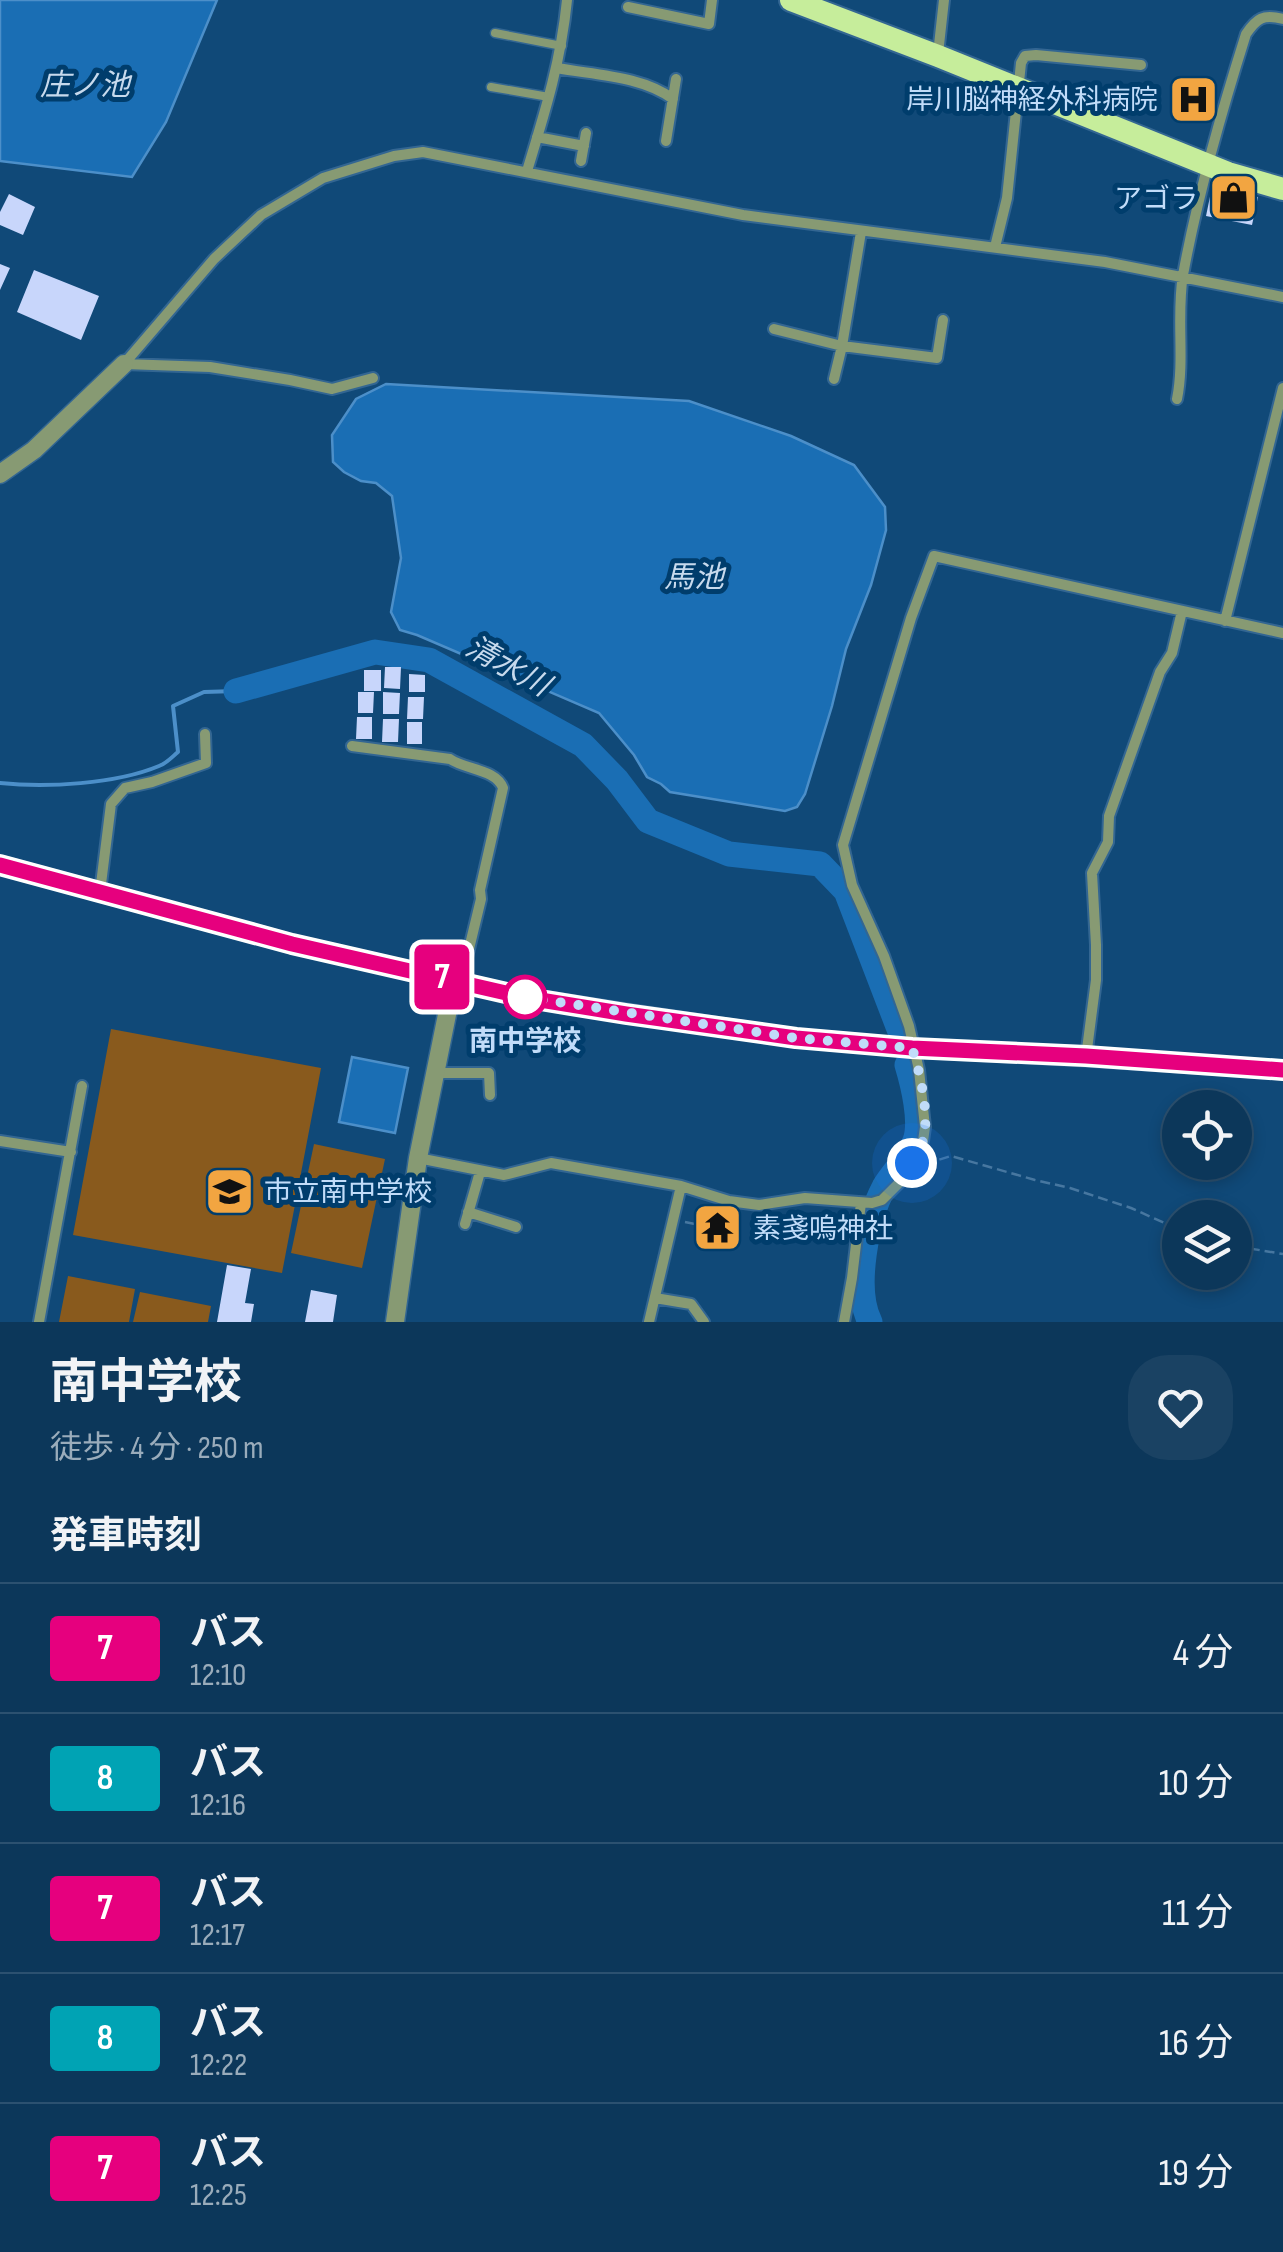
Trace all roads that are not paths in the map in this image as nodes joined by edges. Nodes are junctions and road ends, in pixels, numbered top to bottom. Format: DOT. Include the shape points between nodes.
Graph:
graph roads {
  1 [pos="568,0"];
  2 [pos="712,0"];
  3 [pos="944,0"];
  4 [pos="802,2"];
  5 [pos="628,8"];
  6 [pos="1283,18"];
  7 [pos="686,19"];
  8 [pos="495,33"];
  9 [pos="683,33"];
  10 [pos="562,46"];
  11 [pos="938,56"];
  12 [pos="1140,66"];
  13 [pos="558,68"];
  14 [pos="676,79"];
  15 [pos="491,86"];
  16 [pos="1018,88"];
  17 [pos="549,97"];
  18 [pos="673,100"];
  19 [pos="586,133"];
  20 [pos="537,137"];
  21 [pos="666,142"];
  22 [pos="584,146"];
  23 [pos="581,161"];
  24 [pos="1208,164"];
  25 [pos="527,171"];
  26 [pos="1283,189"];
  27 [pos="861,232"];
  28 [pos="995,246"];
  29 [pos="1182,277"];
  30 [pos="1283,297"];
  31 [pos="943,320"];
  32 [pos="774,329"];
  33 [pos="842,346"];
  34 [pos="124,364"];
  35 [pos="374,378"];
  36 [pos="834,380"];
  37 [pos="1283,388"];
  38 [pos="1178,399"];
  39 [pos="0,474"];
  40 [pos="1182,611"];
  41 [pos="1225,621"];
  42 [pos="1283,632"];
  43 [pos="204,734"];
  44 [pos="352,746"];
  45 [pos="0,866"];
  46 [pos="100,893"];
  47 [pos="458,981"];
  48 [pos="912,1048"];
  49 [pos="1086,1056"];
  50 [pos="1283,1070"];
  51 [pos="434,1073"];
  52 [pos="82,1086"];
  53 [pos="490,1095"];
  54 [pos="0,1140"];
  55 [pos="71,1152"];
  56 [pos="418,1158"];
  57 [pos="480,1172"];
  58 [pos="681,1186"];
  59 [pos="872,1202"];
  60 [pos="516,1227"];
  61 [pos="655,1298"];
  62 [pos="39,1322"];
  63 [pos="395,1322"];
  64 [pos="650,1322"];
  65 [pos="704,1322"];
  66 [pos="844,1322"];
  1 -- 10 [label="street"];
  2 -- 7 [label="street" via="709,24"];
  3 -- 11 [label="street"];
  4 -- 11 [label="main road"];
  5 -- 7 [label="street"];
  6 -- 24 [label="street" via="1267,15 1246,34"];
  7 -- 9 [label="street"];
  8 -- 10 [label="lane"];
  10 -- 13 [label="street"];
  11 -- 16 [label="main road"];
  12 -- 16 [label="street" via="1025,56"];
  13 -- 17 [label="street"];
  13 -- 18 [label="street" via="636,82"];
  14 -- 18 [label="street"];
  15 -- 17 [label="lane"];
  16 -- 24 [label="main road"];
  16 -- 28 [label="street"];
  17 -- 20 [label="street"];
  18 -- 21 [label="street"];
  19 -- 22 [label="street"];
  20 -- 22 [label="street"];
  20 -- 25 [label="street"];
  22 -- 23 [label="street"];
  24 -- 26 [label="main road"];
  24 -- 29 [label="street"];
  25 -- 27 [label="street"];
  25 -- 34 [label="street" via="424,152 322,178 238,235"];
  27 -- 28 [label="street"];
  27 -- 33 [label="street"];
  28 -- 29 [label="street"];
  29 -- 30 [label="street"];
  29 -- 38 [label="street"];
  31 -- 33 [label="street" via="937,358"];
  32 -- 33 [label="street"];
  33 -- 36 [label="street"];
  34 -- 35 [label="street" via="210,367 332,389"];
  34 -- 39 [label="street"];
  37 -- 41 [label="street"];
  40 -- 41 [label="street"];
  40 -- 48 [label="street" via="934,556 843,844"];
  40 -- 49 [label="street" via="1092,874 1096,980"];
  41 -- 42 [label="street"];
  43 -- 46 [label="street" via="206,764 126,788 111,804"];
  44 -- 47 [label="street" via="450,758 502,782"];
  45 -- 46 [label="street"];
  46 -- 47 [label="street"];
  47 -- 48 [label="street" via="626,1014"];
  47 -- 51 [label="street"];
  48 -- 49 [label="street"];
  48 -- 59 [label="street" via="923,1141 900,1182"];
  49 -- 50 [label="street"];
  51 -- 53 [label="street" via="490,1074"];
  51 -- 56 [label="street"];
  52 -- 55 [label="street"];
  54 -- 55 [label="street"];
  55 -- 62 [label="street"];
  56 -- 57 [label="street"];
  56 -- 63 [label="street"];
  57 -- 58 [label="street" via="504,1176 552,1163"];
  57 -- 60 [label="street" via="466,1218"];
  58 -- 59 [label="street" via="760,1204 805,1198"];
  58 -- 61 [label="street"];
  59 -- 66 [label="street"];
  61 -- 64 [label="street"];
  61 -- 65 [label="street" via="690,1304"];
}
